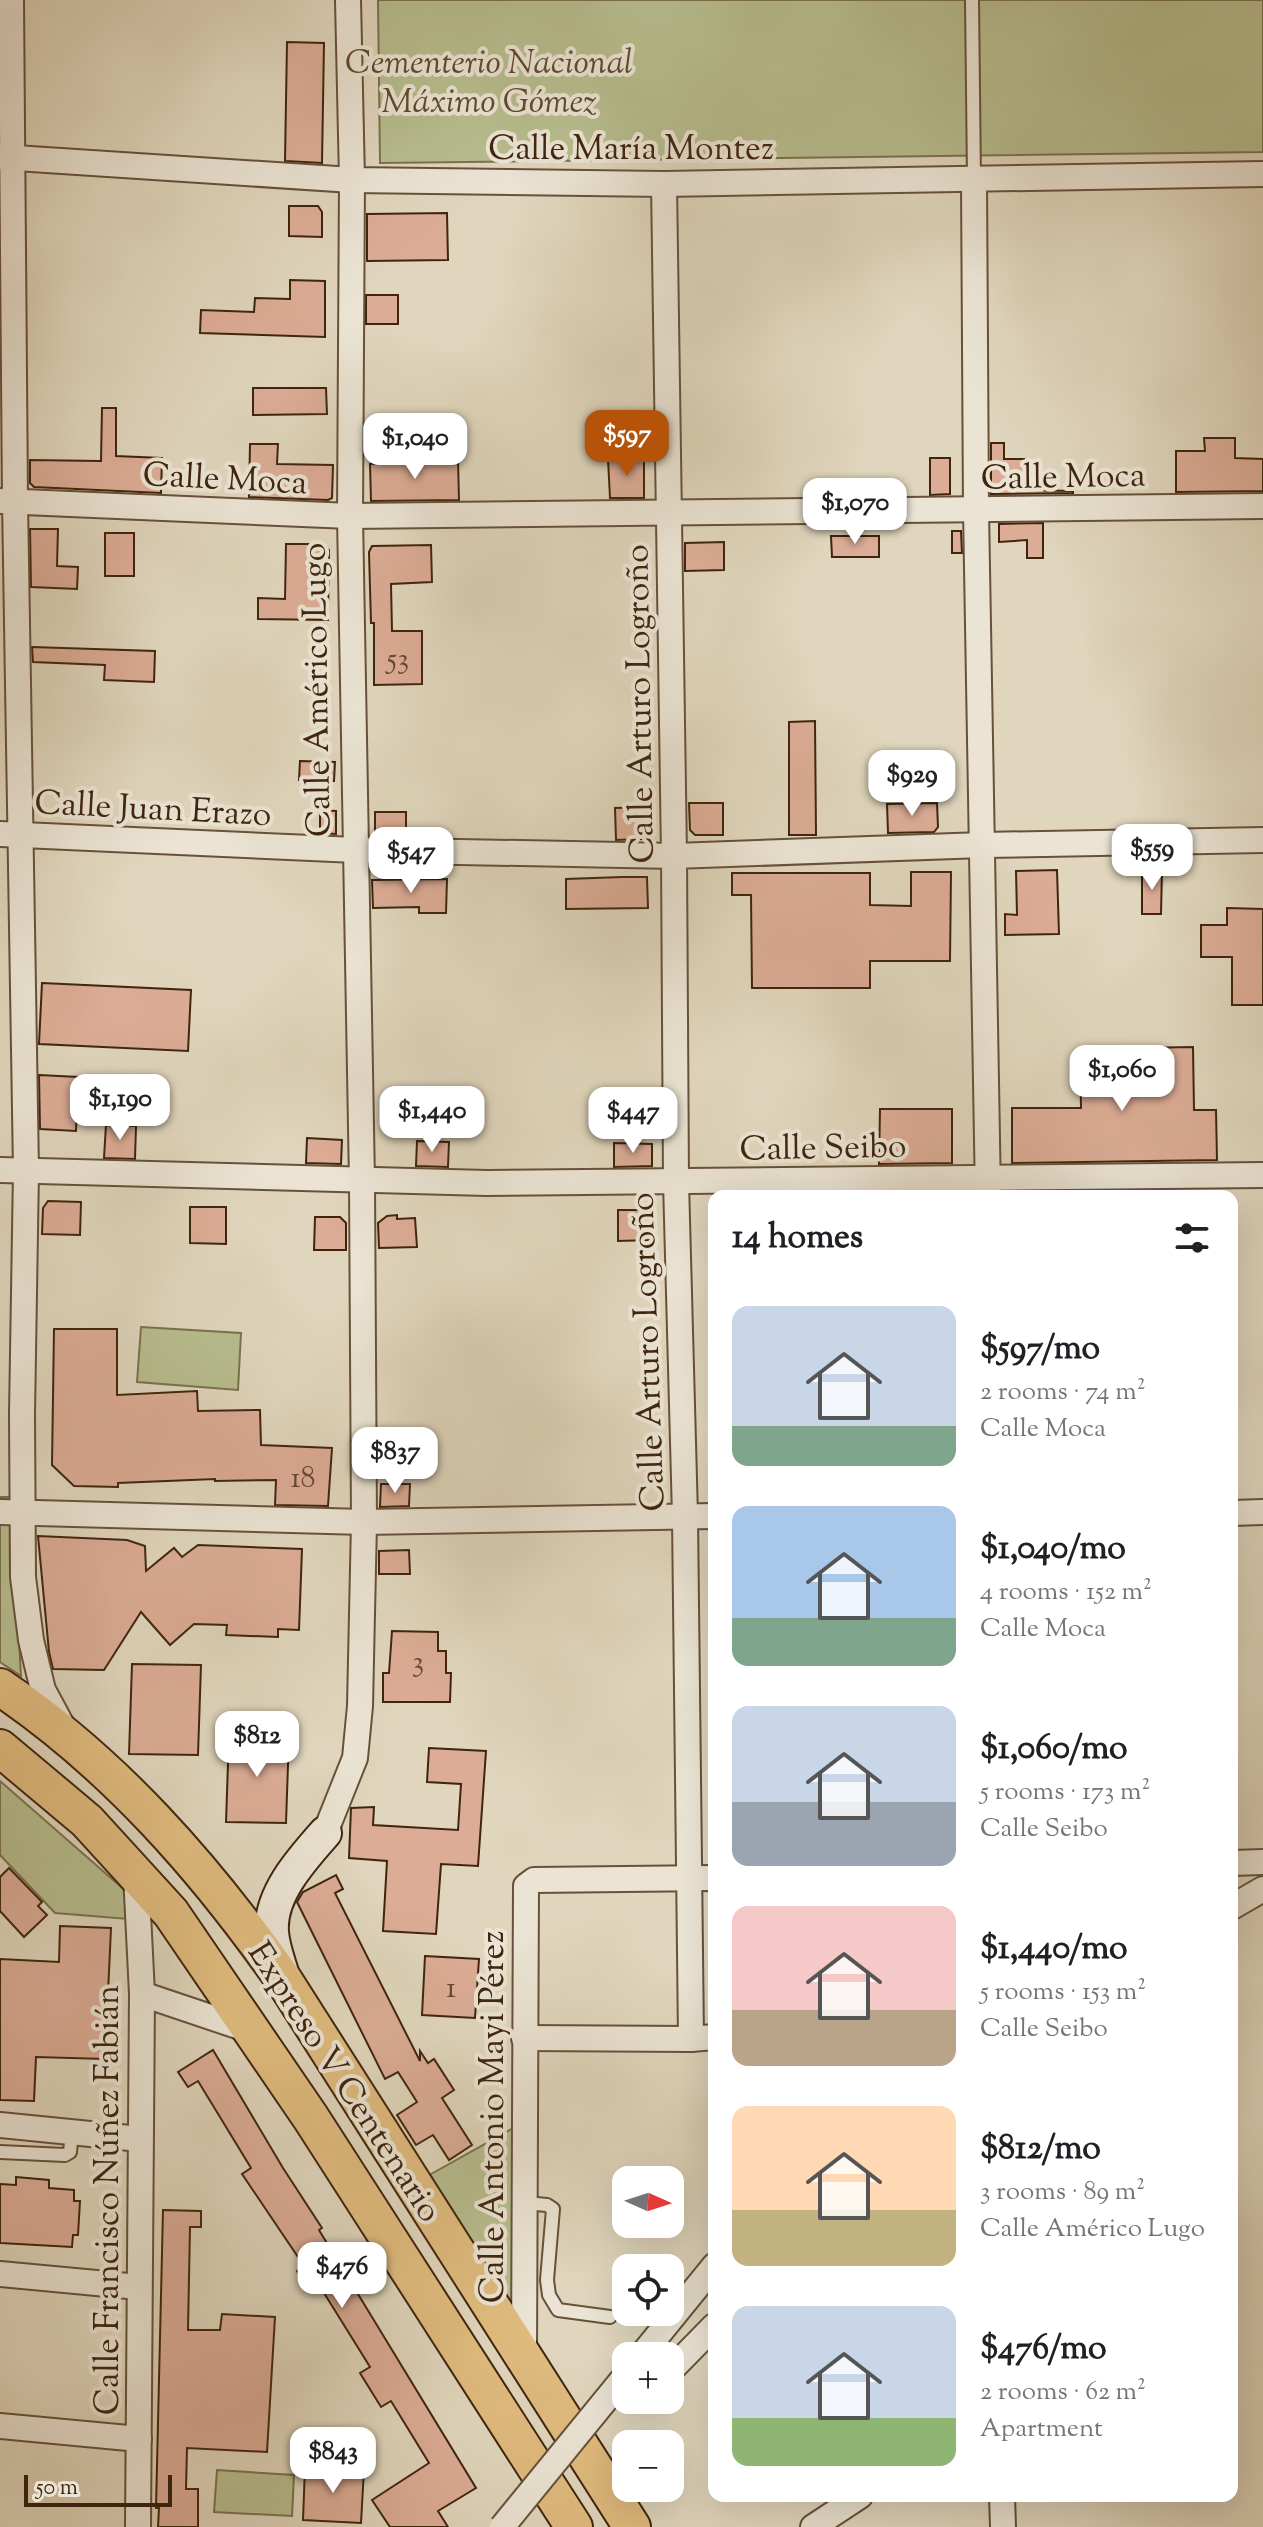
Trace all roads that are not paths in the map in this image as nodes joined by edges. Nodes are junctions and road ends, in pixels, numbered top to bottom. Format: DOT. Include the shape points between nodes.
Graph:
graph roads {
  1 [pos="11,0"];
  2 [pos="348,0"];
  3 [pos="972,0"];
  4 [pos="6,157"];
  5 [pos="1263,174"];
  6 [pos="974,179"];
  7 [pos="352,180"];
  8 [pos="664,184"];
  9 [pos="7,501"];
  10 [pos="1263,506"];
  11 [pos="976,510"];
  12 [pos="670,514"];
  13 [pos="350,516"];
  14 [pos="10,834"];
  15 [pos="1263,840"];
  16 [pos="983,845"];
  17 [pos="356,850"];
  18 [pos="674,856"];
  19 [pos="0,1170"];
  20 [pos="26,1171"];
  21 [pos="1263,1175"];
  22 [pos="362,1182"];
  23 [pos="676,1182"];
  24 [pos="988,1187"];
  25 [pos="1263,1512"];
  26 [pos="11,1513"];
  27 [pos="1238,1513"];
  28 [pos="685,1516"];
  29 [pos="708,1516"];
  30 [pos="364,1522"];
  31 [pos="0,1687"];
  32 [pos="71,1741"];
  33 [pos="0,1748"];
  34 [pos="325,1833"];
  35 [pos="1263,1862"];
  36 [pos="1238,1863"];
  37 [pos="136,1874"];
  38 [pos="708,1878"];
  39 [pos="689,1879"];
  40 [pos="1263,1889"];
  41 [pos="1238,1904"];
  42 [pos="283,1979"];
  43 [pos="142,1994"];
  44 [pos="252,2031"];
  45 [pos="524,2038"];
  46 [pos="702,2038"];
  47 [pos="1,2132"];
  48 [pos="72,2132"];
  49 [pos="140,2139"];
  50 [pos="0,2152"];
  51 [pos="525,2203"];
  52 [pos="708,2273"];
  53 [pos="0,2274"];
  54 [pos="139,2287"];
  55 [pos="610,2317"];
  56 [pos="708,2332"];
  57 [pos="652,2342"];
  58 [pos="524,2357"];
  59 [pos="684,2357"];
  60 [pos="612,2392"];
  61 [pos="0,2426"];
  62 [pos="139,2439"];
  63 [pos="851,2502"];
  64 [pos="1002,2502"];
  65 [pos="138,2527"];
  66 [pos="502,2527"];
  67 [pos="574,2527"];
  68 [pos="632,2527"];
  69 [pos="813,2527"];
  70 [pos="1003,2527"];
  1 -- 4 [label="street"];
  2 -- 7 [label="street, Calle Américo Lugo"];
  3 -- 6 [label="lane"];
  4 -- 7 [label="street, Calle María Montez"];
  4 -- 9 [label="street"];
  5 -- 6 [label="street, Calle María Montez"];
  6 -- 8 [label="street, Calle María Montez"];
  6 -- 11 [label="street"];
  7 -- 8 [label="street, Calle María Montez"];
  7 -- 13 [label="street, Calle Américo Lugo"];
  8 -- 12 [label="street, Calle Arturo Logroño"];
  9 -- 13 [label="street, Calle Moca"];
  9 -- 14 [label="street"];
  10 -- 11 [label="street, Calle Moca"];
  11 -- 12 [label="street, Calle Moca"];
  11 -- 16 [label="street"];
  12 -- 13 [label="street, Calle Moca"];
  12 -- 18 [label="street, Calle Arturo Logroño"];
  13 -- 17 [label="street, Calle Américo Lugo"];
  14 -- 17 [label="street, Calle Juan Erazo"];
  14 -- 20 [label="street"];
  15 -- 16 [label="street, Calle Juan Erazo"];
  16 -- 18 [label="street, Calle Juan Erazo"];
  16 -- 24 [label="street"];
  17 -- 18 [label="street, Calle Juan Erazo"];
  17 -- 22 [label="street, Calle Américo Lugo"];
  18 -- 23 [label="street, Calle Arturo Logroño"];
  19 -- 20 [label="street, Calle Seibo"];
  20 -- 22 [label="street, Calle Seibo"];
  20 -- 26 [label="street" via="22,1414"];
  21 -- 24 [label="street, Calle Seibo"];
  22 -- 23 [label="street, Calle Seibo"];
  22 -- 30 [label="street, Calle Américo Lugo"];
  23 -- 24 [label="street, Calle Seibo"];
  23 -- 28 [label="street, Calle Arturo Logroño"];
  25 -- 27 [label="street"];
  26 -- 30 [label="street"];
  26 -- 32 [label="street" via="43,1690"];
  28 -- 29 [label="street"];
  28 -- 30 [label="street"];
  28 -- 39 [label="street, Calle Arturo Logroño"];
  30 -- 34 [label="street, Calle Américo Lugo" via="355,1758"];
  31 -- 32 [label="main road, Expreso V Centenario"];
  32 -- 42 [label="main road, Expreso V Centenario" via="134,1797 227,1902"];
  33 -- 37 [label="main road, Expreso V Centenario" via="87,1821"];
  34 -- 42 [label="street, Calle Américo Lugo" via="298,1863 278,1898 272,1931"];
  35 -- 36 [label="street"];
  37 -- 43 [label="street, Calle Francisco Núñez Fabián"];
  37 -- 44 [label="main road, Expreso V Centenario" via="171,1913"];
  38 -- 39 [label="street"];
  39 -- 45 [label="street, Calle Antonio Mayi Pérez" via="534,1880 526,1886"];
  39 -- 46 [label="street, Calle Arturo Logroño"];
  40 -- 41 [label="street"];
  42 -- 58 [label="main road, Expreso V Centenario"];
  43 -- 44 [label="street"];
  43 -- 49 [label="street, Calle Francisco Núñez Fabián"];
  44 -- 67 [label="main road, Expreso V Centenario"];
  45 -- 46 [label="street"];
  45 -- 51 [label="street, Calle Antonio Mayi Pérez"];
  47 -- 48 [label="street"];
  48 -- 49 [label="street"];
  48 -- 50 [label="lane" via="65,2155"];
  49 -- 54 [label="street, Calle Francisco Núñez Fabián"];
  51 -- 55 [label="lane" via="553,2209 547,2280 558,2310"];
  51 -- 58 [label="street, Calle Antonio Mayi Pérez"];
  52 -- 57 [label="street"];
  53 -- 54 [label="street"];
  54 -- 62 [label="street, Calle Francisco Núñez Fabián"];
  56 -- 59 [label="street"];
  58 -- 68 [label="main road, Expreso V Centenario"];
  60 -- 66 [label="street, bridge"];
  61 -- 62 [label="street"];
  62 -- 65 [label="street, Calle Francisco Núñez Fabián"];
  63 -- 69 [label="street"];
  64 -- 70 [label="street"];
}
